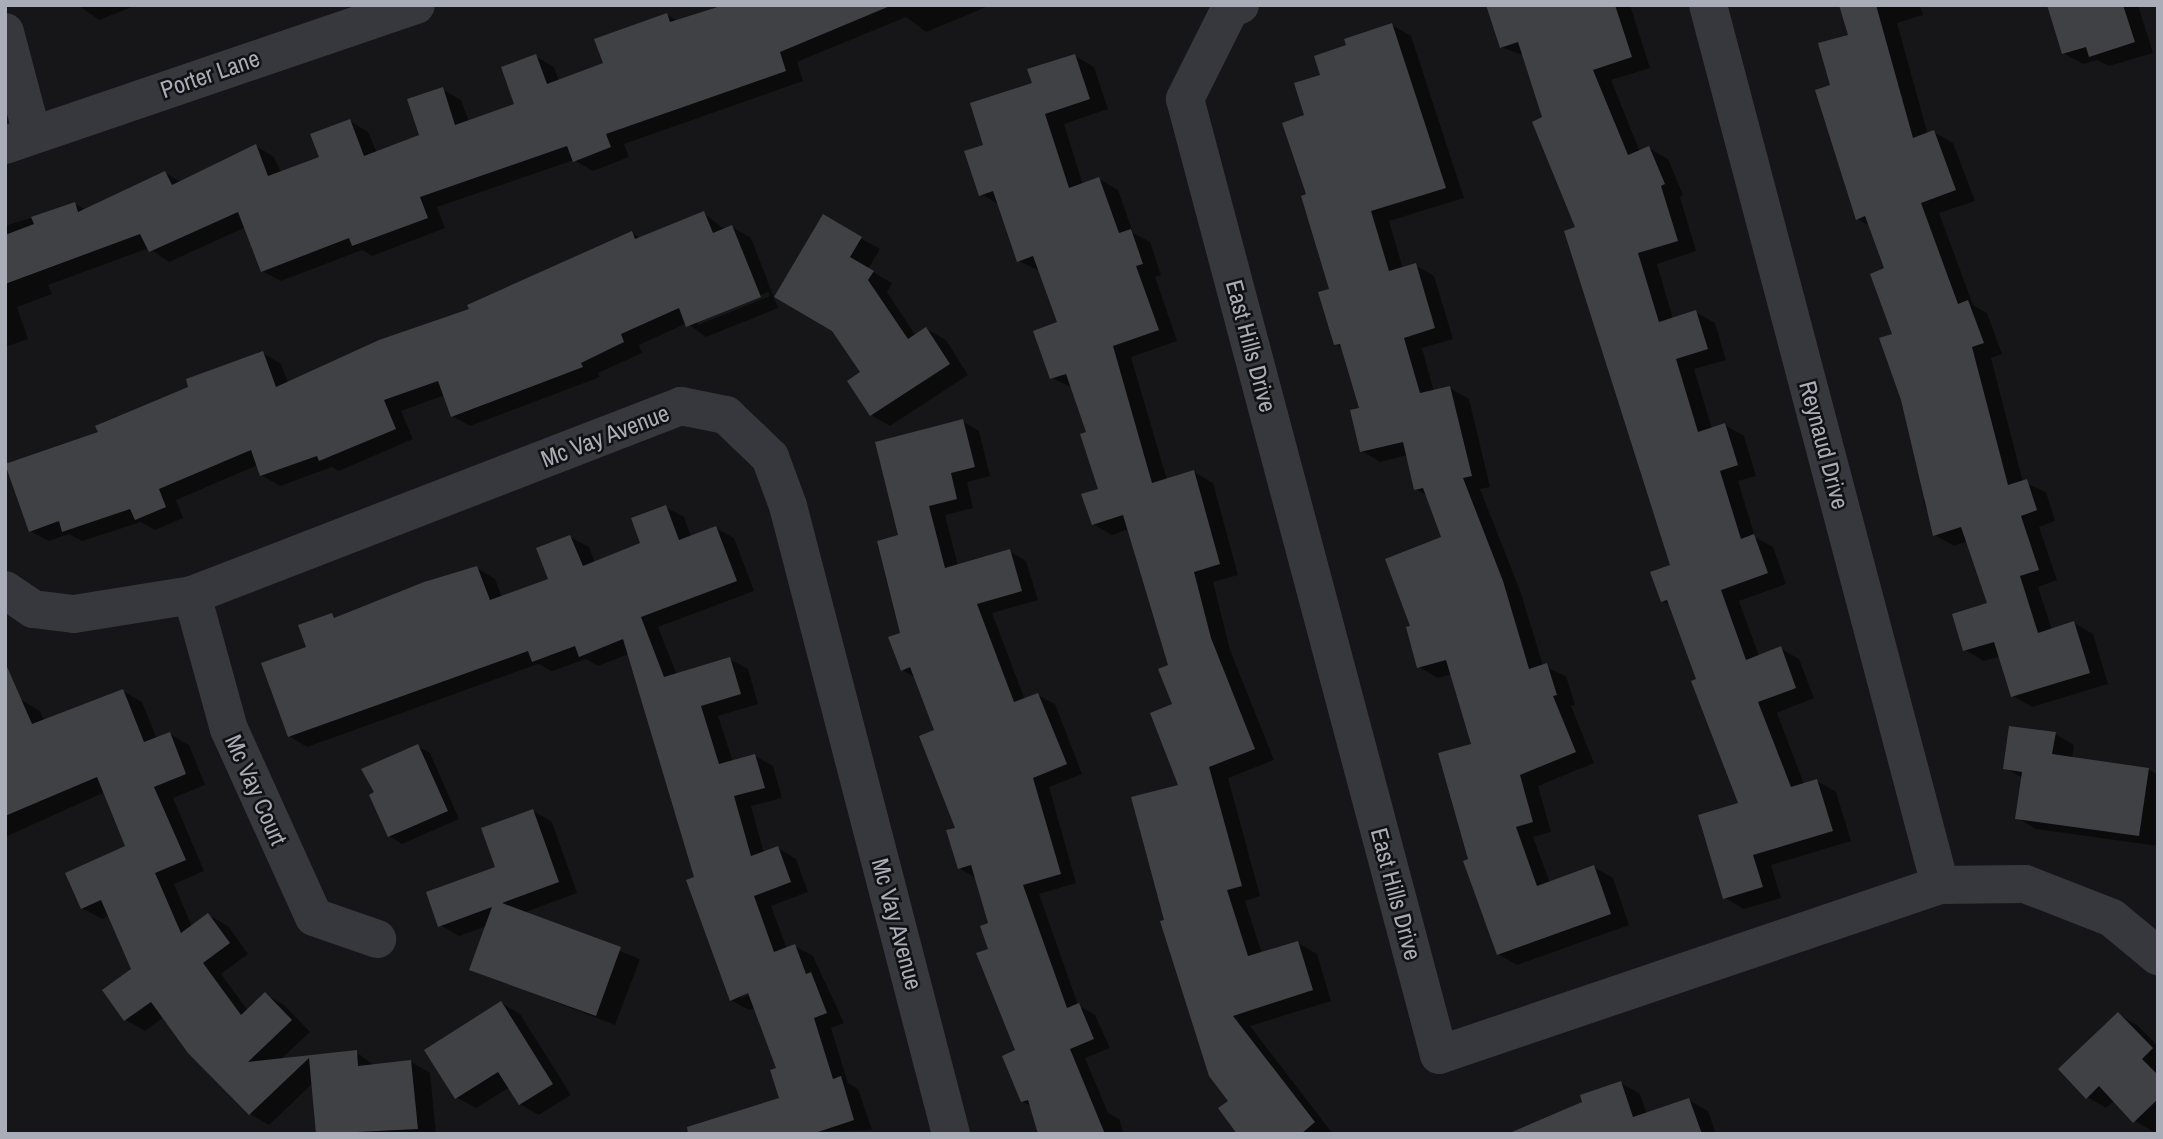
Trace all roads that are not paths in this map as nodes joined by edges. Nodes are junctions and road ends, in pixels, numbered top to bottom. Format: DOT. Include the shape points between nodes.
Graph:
graph roads {
  1 [pos="416,5"];
  2 [pos="1240,5"];
  3 [pos="1708,5"];
  4 [pos="5,32"];
  5 [pos="19,139"];
  6 [pos="5,590"];
  7 [pos="192,595"];
  8 [pos="1940,885"];
  9 [pos="377,939"];
  10 [pos="2158,956"];
  11 [pos="951,1134"];
  1 -- 5 [label="street, Porter Lane"];
  2 -- 8 [label="street, East Hills Drive" via="1230,9 1185,99 1439,1055"];
  3 -- 8 [label="street, Reynaud Drive"];
  4 -- 5 [label="street"];
  6 -- 7 [label="street, Mc Vay Avenue" via="33,609 74,614"];
  7 -- 9 [label="street, Mc Vay Court" via="229,729 314,917"];
  7 -- 11 [label="street, Mc Vay Avenue" via="681,406 726,415 769,457 788,506"];
  8 -- 10 [label="street, East Hills Drive" via="2025,884 2112,918"];
}
